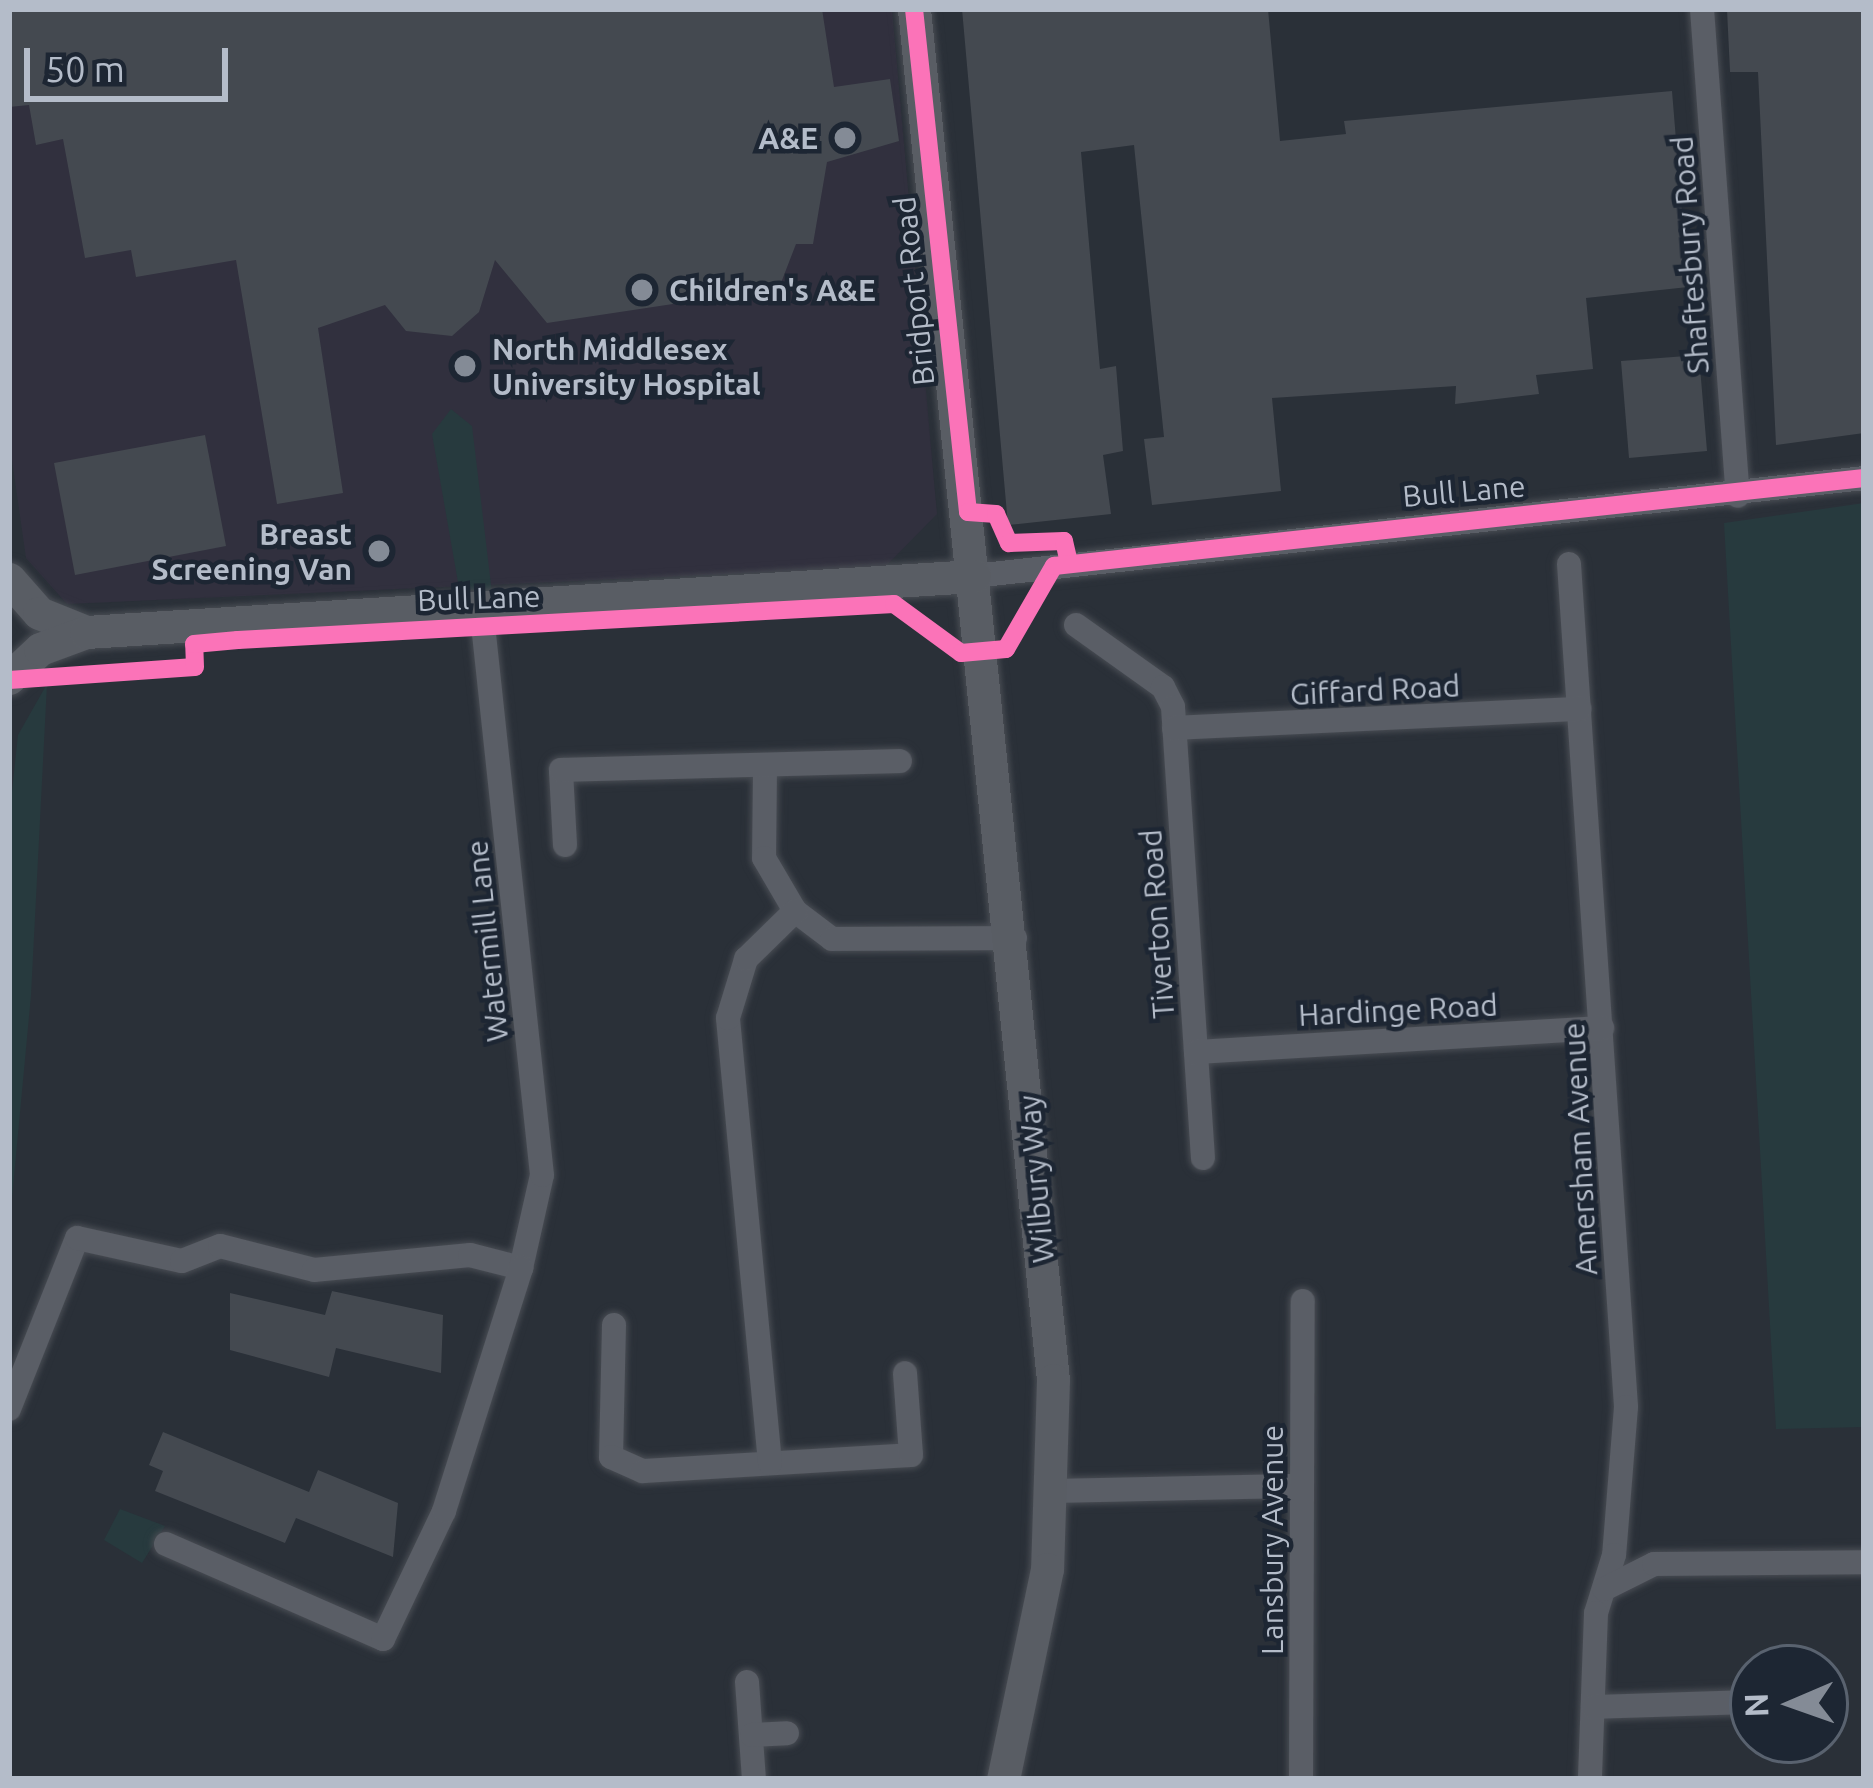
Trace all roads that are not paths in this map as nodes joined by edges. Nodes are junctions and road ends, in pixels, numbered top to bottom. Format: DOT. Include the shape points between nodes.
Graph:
graph roads {
  1 [pos="914,9"];
  2 [pos="1702,9"];
  3 [pos="1864,478"];
  4 [pos="1738,496"];
  5 [pos="1569,564"];
  6 [pos="974,576"];
  7 [pos="9,579"];
  8 [pos="481,606"];
  9 [pos="1076,626"];
  10 [pos="86,632"];
  11 [pos="9,678"];
  12 [pos="1163,687"];
  13 [pos="1580,709"];
  14 [pos="1233,727"];
  15 [pos="1174,728"];
  16 [pos="900,761"];
  17 [pos="765,768"];
  18 [pos="565,845"];
  19 [pos="795,911"];
  20 [pos="1015,938"];
  21 [pos="1603,1028"];
  22 [pos="1196,1052"];
  23 [pos="1203,1158"];
  24 [pos="521,1268"];
  25 [pos="1304,1301"];
  26 [pos="614,1325"];
  27 [pos="905,1373"];
  28 [pos="9,1408"];
  29 [pos="770,1462"];
  30 [pos="1302,1486"];
  31 [pos="1053,1491"];
  32 [pos="1619,1508"];
  33 [pos="166,1544"];
  34 [pos="1864,1562"];
  35 [pos="1654,1564"];
  36 [pos="1599,1594"];
  37 [pos="747,1682"];
  38 [pos="1729,1703"];
  39 [pos="1593,1707"];
  40 [pos="787,1733"];
  41 [pos="752,1735"];
  42 [pos="754,1779"];
  43 [pos="1003,1779"];
  44 [pos="1301,1779"];
  45 [pos="1590,1779"];
  1 -- 6 [label="street, Bridport Road"];
  2 -- 4 [label="street, Shaftesbury Road"];
  3 -- 4 [label="street, Bull Lane"];
  4 -- 6 [label="street, Bull Lane"];
  5 -- 13 [label="street, Amersham Avenue"];
  6 -- 8 [label="street, Bull Lane"];
  6 -- 20 [label="street, Wilbury Way"];
  7 -- 10 [label="street" via="39,613"];
  8 -- 10 [label="street, Bull Lane"];
  8 -- 24 [label="street, Watermill Lane" via="542,1175"];
  9 -- 12 [label="street"];
  10 -- 11 [label="street" via="40,649"];
  12 -- 14 [label="street"];
  12 -- 15 [label="street, Tiverton Road"];
  13 -- 14 [label="street, Giffard Road"];
  13 -- 21 [label="street, Amersham Avenue"];
  14 -- 15 [label="street, Giffard Road"];
  15 -- 22 [label="street, Tiverton Road"];
  16 -- 17 [label="street"];
  17 -- 18 [label="street" via="561,770"];
  17 -- 19 [label="street" via="764,858"];
  19 -- 20 [label="street" via="861,944"];
  19 -- 29 [label="street" via="746,959 728,1018"];
  20 -- 31 [label="street, Wilbury Way"];
  21 -- 22 [label="street, Hardinge Road"];
  21 -- 32 [label="street, Amersham Avenue" via="1626,1407"];
  22 -- 23 [label="street, Tiverton Road"];
  24 -- 28 [label="street" via="470,1255 314,1270 220,1246 182,1261 76,1238"];
  24 -- 33 [label="street, Watermill Lane" via="444,1511 383,1639"];
  25 -- 30 [label="street, Lansbury Avenue"];
  26 -- 29 [label="street" via="611,1457 643,1471"];
  27 -- 29 [label="street" via="910,1455"];
  30 -- 31 [label="street"];
  30 -- 44 [label="street, Lansbury Avenue"];
  31 -- 43 [label="street, Wilbury Way"];
  32 -- 35 [label="street" via="1629,1552"];
  32 -- 36 [label="street, Amersham Avenue"];
  34 -- 35 [label="street"];
  35 -- 36 [label="street"];
  36 -- 39 [label="street, Amersham Avenue"];
  37 -- 41 [label="street"];
  38 -- 39 [label="street"];
  39 -- 45 [label="street, Amersham Avenue"];
  40 -- 41 [label="street"];
  41 -- 42 [label="street"];
}
